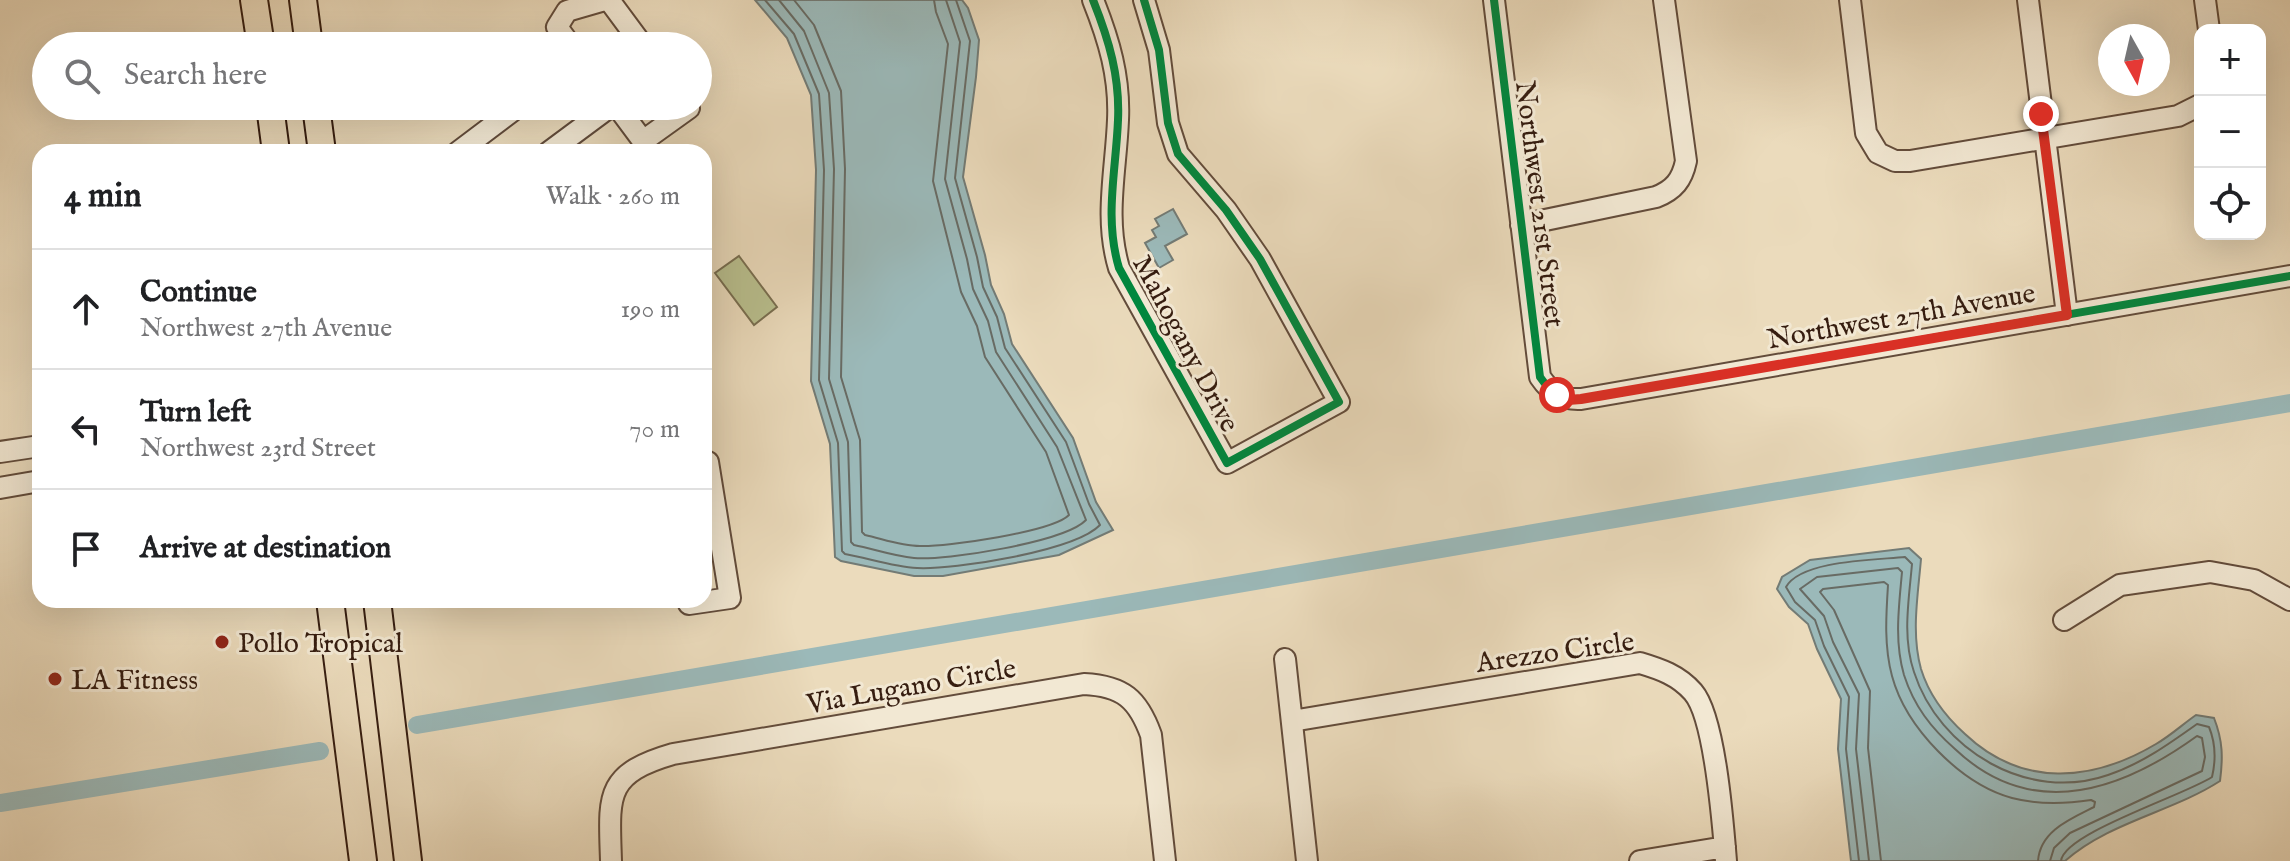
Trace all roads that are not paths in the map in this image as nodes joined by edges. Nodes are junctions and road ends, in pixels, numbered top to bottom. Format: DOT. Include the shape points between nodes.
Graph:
graph roads {
  1 [pos="254,0"];
  2 [pos="303,0"];
  3 [pos="607,0"];
  4 [pos="1093,0"];
  5 [pos="1144,0"];
  6 [pos="1494,0"];
  7 [pos="1664,0"];
  8 [pos="1850,0"];
  9 [pos="2028,0"];
  10 [pos="2205,0"];
  11 [pos="2208,24"];
  12 [pos="259,32"];
  13 [pos="307,32"];
  14 [pos="561,32"];
  15 [pos="632,32"];
  16 [pos="2194,108"];
  17 [pos="272,120"];
  18 [pos="318,120"];
  19 [pos="500,120"];
  20 [pos="594,120"];
  21 [pos="626,120"];
  22 [pos="672,120"];
  23 [pos="2045,140"];
  24 [pos="275,144"];
  25 [pos="321,144"];
  26 [pos="469,144"];
  27 [pos="560,144"];
  28 [pos="1521,225"];
  29 [pos="2290,276"];
  30 [pos="2067,315"];
  31 [pos="1568,400"];
  32 [pos="32,447"];
  33 [pos="0,452"];
  34 [pos="32,482"];
  35 [pos="0,488"];
  36 [pos="712,526"];
  37 [pos="2290,600"];
  38 [pos="712,601"];
  39 [pos="331,608"];
  40 [pos="378,608"];
  41 [pos="2064,620"];
  42 [pos="1285,659"];
  43 [pos="1292,721"];
  44 [pos="1726,854"];
  45 [pos="363,861"];
  46 [pos="408,861"];
  47 [pos="611,861"];
  48 [pos="1165,861"];
  49 [pos="1307,861"];
  50 [pos="1640,861"];
  1 -- 12 [label="main road"];
  2 -- 13 [label="main road"];
  3 -- 14 [label="street" via="567,11 557,27"];
  3 -- 15 [label="street"];
  4 -- 5 [label="street, Mahogany Drive" via="1114,60 1117,88 1112,245 1119,268 1227,463 1339,402 1260,259 1178,154"];
  6 -- 28 [label="street, Northwest 21st Street"];
  7 -- 28 [label="street" via="1686,161 1678,184 1668,192"];
  8 -- 23 [label="street" via="1866,133 1878,153 1910,161"];
  9 -- 23 [label="street"];
  10 -- 11 [label="street"];
  16 -- 23 [label="street" via="2178,116"];
  17 -- 24 [label="main road"];
  18 -- 25 [label="main road"];
  19 -- 26 [label="street"];
  20 -- 27 [label="street"];
  21 -- 22 [label="street" via="643,141"];
  23 -- 30 [label="street"];
  28 -- 31 [label="street, Northwest 21st Street" via="1540,377"];
  29 -- 30 [label="street, Northwest 27th Avenue"];
  30 -- 31 [label="street, Northwest 27th Avenue"];
  32 -- 33 [label="street"];
  34 -- 35 [label="street"];
  36 -- 38 [label="street" via="730,598"];
  37 -- 41 [label="street" via="2254,580 2210,572 2120,585"];
  39 -- 45 [label="main road"];
  40 -- 46 [label="main road"];
  42 -- 43 [label="street"];
  43 -- 44 [label="street, Arezzo Circle" via="1640,663 1670,672 1694,693 1708,721"];
  43 -- 49 [label="street"];
  44 -- 50 [label="street"];
  47 -- 48 [label="street, Via Lugano Circle" via="611,801 617,783 652,760 1084,684 1120,690 1146,722"];
}
